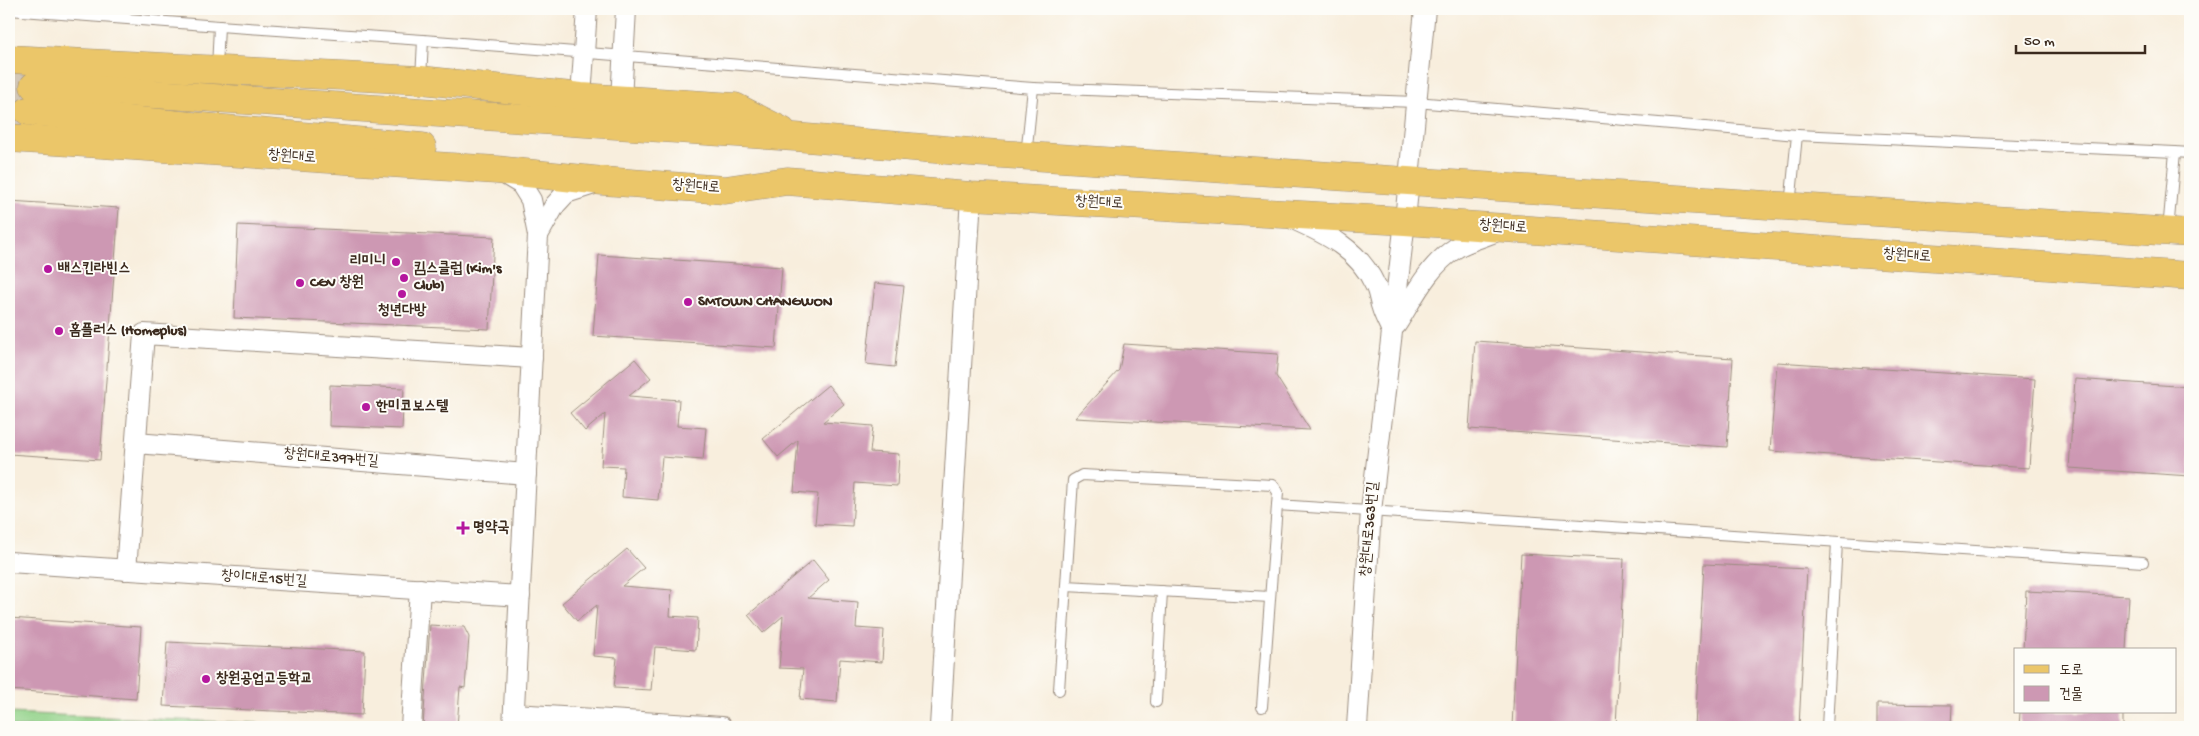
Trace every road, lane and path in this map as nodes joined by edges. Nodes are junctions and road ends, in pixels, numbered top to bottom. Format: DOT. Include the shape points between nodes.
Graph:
graph roads {
  1 [pos="587,9"];
  2 [pos="626,9"];
  3 [pos="1426,9"];
  4 [pos="9,10"];
  5 [pos="219,26"];
  6 [pos="423,40"];
  7 [pos="584,53"];
  8 [pos="623,55"];
  9 [pos="9,59"];
  10 [pos="50,60"];
  11 [pos="217,69"];
  12 [pos="421,80"];
  13 [pos="1033,88"];
  14 [pos="581,97"];
  15 [pos="20,99"];
  16 [pos="621,100"];
  17 [pos="1416,102"];
  18 [pos="1796,135"];
  19 [pos="795,137"];
  20 [pos="9,138"];
  21 [pos="43,141"];
  22 [pos="2176,152"];
  23 [pos="2190,153"];
  24 [pos="1026,156"];
  25 [pos="498,170"];
  26 [pos="604,181"];
  27 [pos="787,181"];
  28 [pos="1408,181"];
  29 [pos="971,196"];
  30 [pos="1790,206"];
  31 [pos="1279,214"];
  32 [pos="1405,221"];
  33 [pos="1508,228"];
  34 [pos="2179,232"];
  35 [pos="538,235"];
  36 [pos="2190,276"];
  37 [pos="1392,331"];
  38 [pos="532,358"];
  39 [pos="136,443"];
  40 [pos="526,474"];
  41 [pos="1277,505"];
  42 [pos="1371,511"];
  43 [pos="1838,542"];
  44 [pos="9,562"];
  45 [pos="2142,562"];
  46 [pos="126,570"];
  47 [pos="1066,586"];
  48 [pos="420,589"];
  49 [pos="1162,591"];
  50 [pos="520,596"];
  51 [pos="1270,597"];
  52 [pos="1059,690"];
  53 [pos="1156,702"];
  54 [pos="1262,706"];
  55 [pos="514,721"];
  56 [pos="411,727"];
  57 [pos="722,727"];
  58 [pos="940,727"];
  59 [pos="1357,727"];
  60 [pos="1827,727"];
  1 -- 7 [label="street"];
  2 -- 8 [label="street"];
  3 -- 17 [label="street, 창원대로363번길"];
  4 -- 5 [label="lane"];
  5 -- 6 [label="lane"];
  5 -- 11 [label="lane"];
  6 -- 7 [label="lane"];
  6 -- 12 [label="lane"];
  7 -- 8 [label="lane"];
  7 -- 14 [label="street"];
  8 -- 13 [label="lane"];
  8 -- 16 [label="street"];
  9 -- 10 [label="main road"];
  10 -- 11 [label="main road"];
  10 -- 15 [label="main road" via="21,69"];
  11 -- 12 [label="main road"];
  12 -- 14 [label="main road"];
  13 -- 17 [label="lane"];
  13 -- 24 [label="lane"];
  14 -- 16 [label="main road"];
  15 -- 19 [label="main road"];
  15 -- 21 [label="main road"];
  15 -- 27 [label="main road"];
  16 -- 19 [label="main road" via="735,107"];
  17 -- 18 [label="lane"];
  17 -- 28 [label="street, 창원대로363번길"];
  18 -- 22 [label="lane"];
  18 -- 30 [label="lane"];
  19 -- 24 [label="main road"];
  20 -- 21 [label="main road, 창원대로"];
  21 -- 25 [label="main road, 창원대로"];
  22 -- 23 [label="lane"];
  22 -- 34 [label="lane"];
  24 -- 28 [label="main road"];
  25 -- 26 [label="main road, 창원대로"];
  25 -- 35 [label="street" via="521,184 531,200"];
  26 -- 27 [label="main road, 창원대로" via="725,190"];
  26 -- 35 [label="street" via="566,193"];
  27 -- 29 [label="main road, 창원대로"];
  28 -- 30 [label="main road"];
  28 -- 32 [label="street, 창원대로363번길"];
  29 -- 31 [label="main road, 창원대로"];
  29 -- 58 [label="street"];
  30 -- 34 [label="main road"];
  31 -- 32 [label="main road, 창원대로"];
  31 -- 37 [label="street" via="1322,232 1356,256 1376,286"];
  32 -- 33 [label="main road, 창원대로"];
  32 -- 37 [label="street, 창원대로363번길"];
  33 -- 36 [label="main road, 창원대로"];
  33 -- 37 [label="street, 창원대로363번길" via="1456,248 1435,266"];
  35 -- 38 [label="street"];
  37 -- 42 [label="street, 창원대로363번길"];
  38 -- 39 [label="street" via="144,334"];
  38 -- 40 [label="street"];
  39 -- 40 [label="street, 창원대로397번길"];
  39 -- 46 [label="street"];
  40 -- 50 [label="street"];
  41 -- 42 [label="lane"];
  41 -- 47 [label="lane" via="1278,492 1273,485 1082,475 1073,480"];
  41 -- 51 [label="lane"];
  42 -- 43 [label="lane"];
  42 -- 59 [label="street, 창원대로363번길"];
  43 -- 45 [label="lane"];
  43 -- 60 [label="lane"];
  44 -- 46 [label="street, 창이대로15번길"];
  46 -- 48 [label="street, 창이대로15번길"];
  47 -- 49 [label="lane"];
  47 -- 52 [label="lane"];
  48 -- 50 [label="street, 창이대로15번길"];
  48 -- 56 [label="street"];
  49 -- 51 [label="lane"];
  49 -- 53 [label="lane"];
  50 -- 55 [label="street"];
  51 -- 54 [label="lane"];
  55 -- 57 [label="street"];
}
